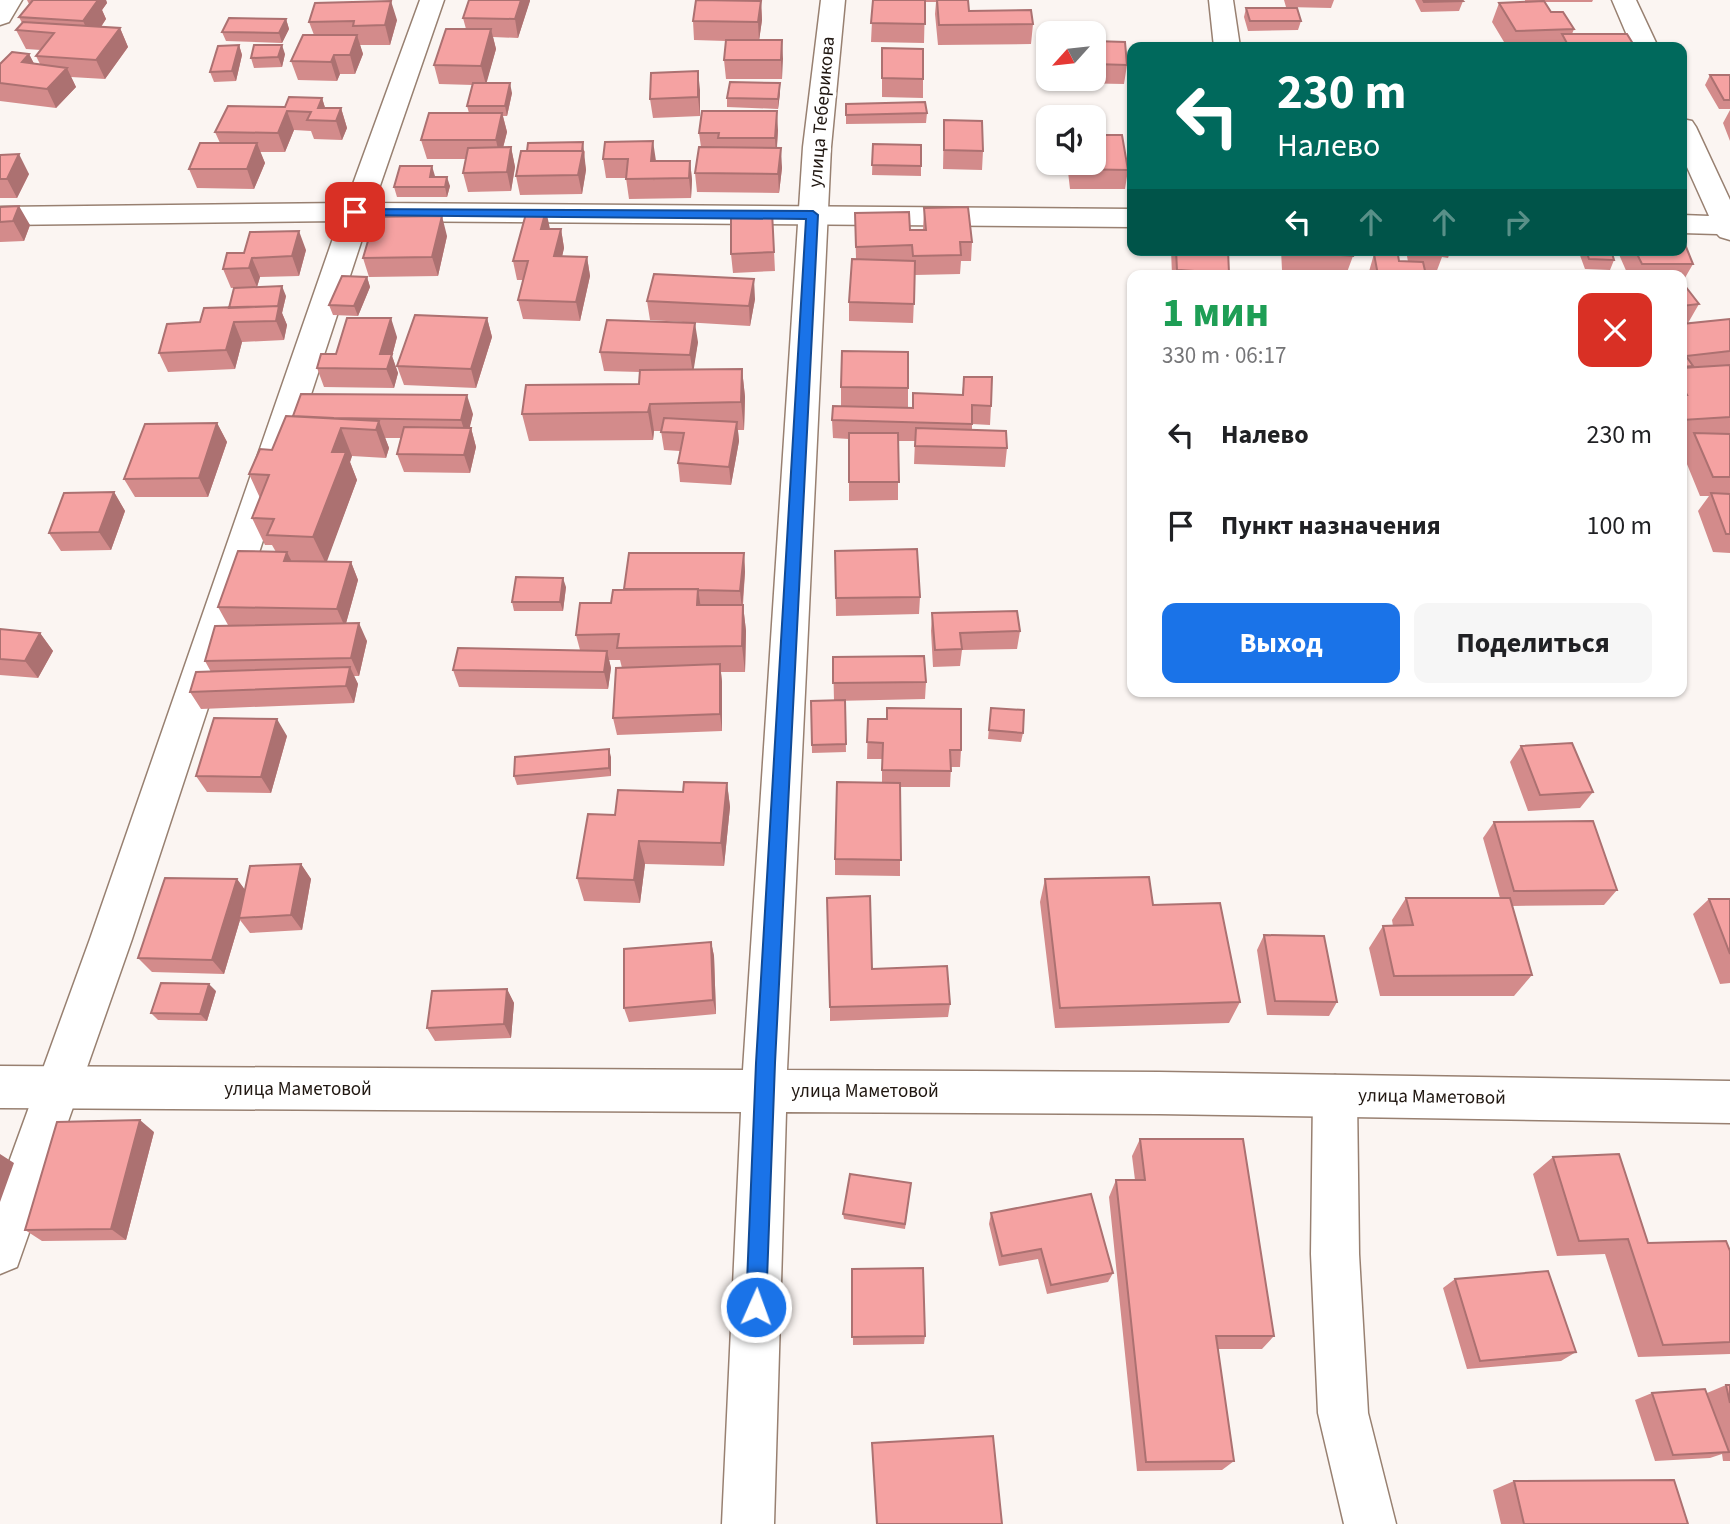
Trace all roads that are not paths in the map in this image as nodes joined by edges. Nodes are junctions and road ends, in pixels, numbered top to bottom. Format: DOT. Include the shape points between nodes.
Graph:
graph roads {
  1 [pos="10,0"];
  2 [pos="432,0"];
  3 [pos="833,0"];
  4 [pos="1221,0"];
  5 [pos="1624,0"];
  6 [pos="0,17"];
  7 [pos="1226,42"];
  8 [pos="1643,42"];
  9 [pos="1687,138"];
  10 [pos="355,212"];
  11 [pos="813,215"];
  12 [pos="0,216"];
  13 [pos="1127,218"];
  14 [pos="1687,224"];
  15 [pos="1729,227"];
  16 [pos="0,1087"];
  17 [pos="61,1088"];
  18 [pos="764,1090"];
  19 [pos="1335,1096"];
  20 [pos="1730,1102"];
  21 [pos="0,1250"];
  22 [pos="748,1524"];
  23 [pos="1370,1524"];
  1 -- 6 [label="street"];
  2 -- 10 [label="street"];
  3 -- 11 [label="street, улица Теберикова"];
  4 -- 7 [label="street"];
  5 -- 8 [label="street"];
  9 -- 15 [label="street"];
  10 -- 11 [label="street"];
  10 -- 12 [label="street"];
  10 -- 17 [label="street"];
  11 -- 13 [label="street"];
  11 -- 18 [label="street, улица Теберикова"];
  14 -- 15 [label="street"];
  16 -- 17 [label="street, улица Маметовой"];
  17 -- 18 [label="street, улица Маметовой"];
  17 -- 21 [label="street"];
  18 -- 19 [label="street, улица Маметовой"];
  18 -- 22 [label="street, улица Теберикова"];
  19 -- 20 [label="street, улица Маметовой"];
  19 -- 23 [label="street" via="1335,1254 1343,1413"];
}
